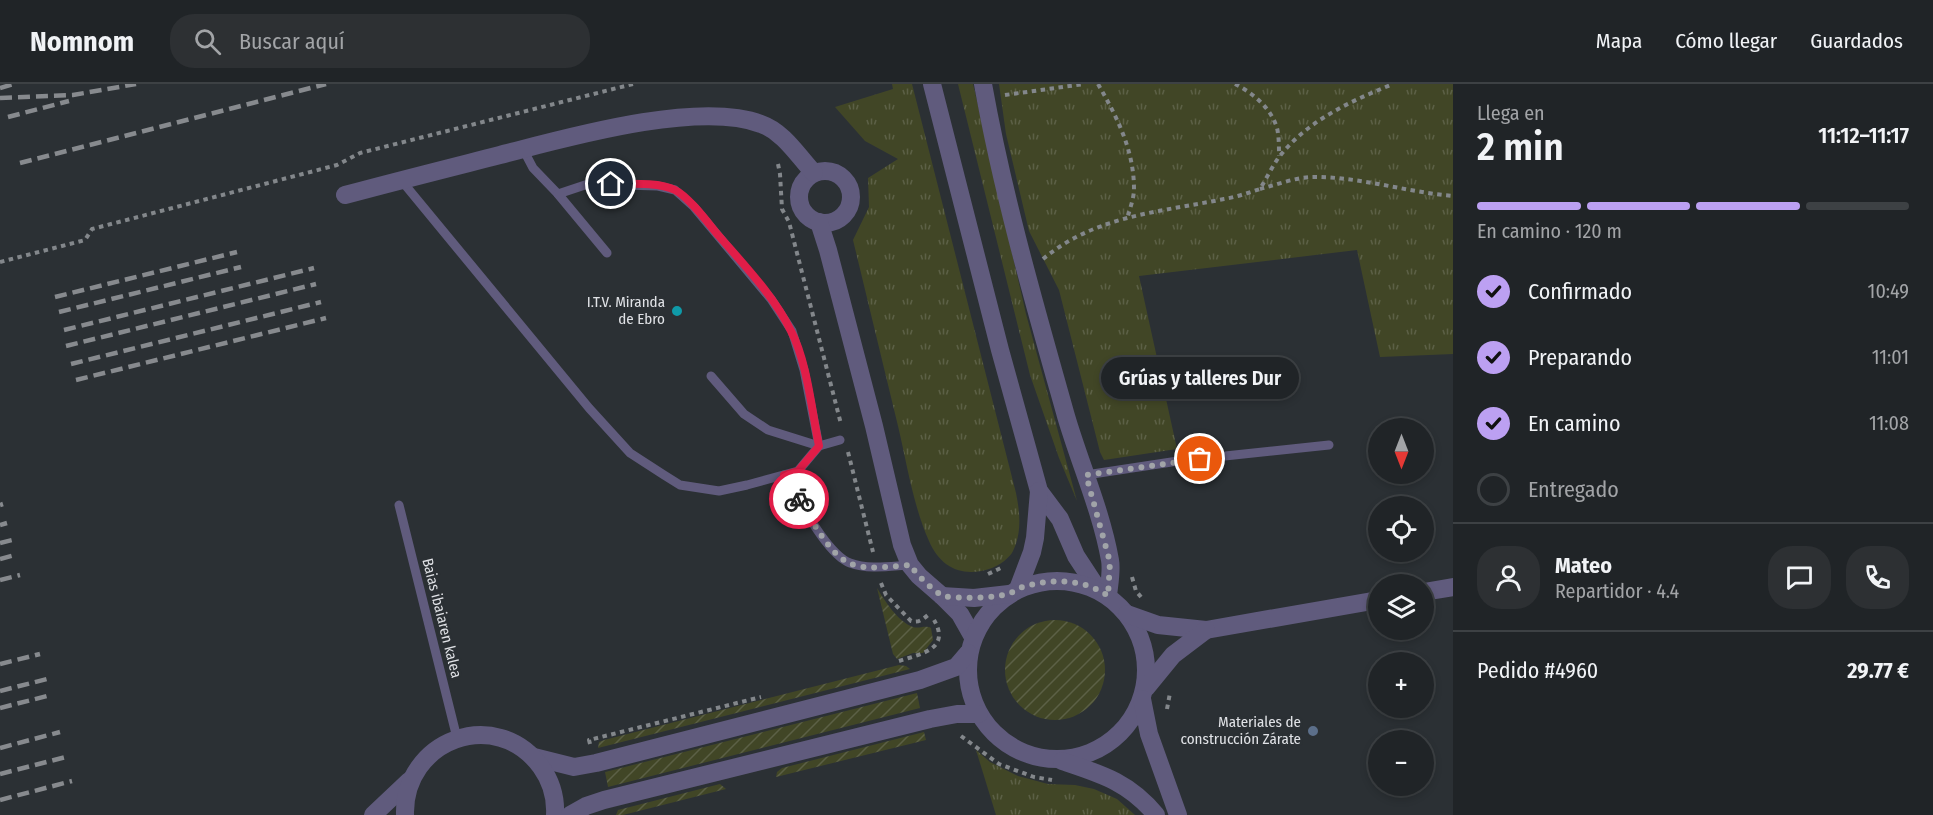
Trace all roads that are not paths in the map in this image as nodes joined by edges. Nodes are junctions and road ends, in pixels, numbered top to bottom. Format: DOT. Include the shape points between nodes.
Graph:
graph roads {
  1 [pos="932,84"];
  2 [pos="984,91"];
  3 [pos="523,149"];
  4 [pos="808,170"];
  5 [pos="401,180"];
  6 [pos="558,194"];
  7 [pos="345,195"];
  8 [pos="840,219"];
  9 [pos="819,222"];
  10 [pos="828,250"];
  11 [pos="607,253"];
  12 [pos="711,376"];
  13 [pos="840,440"];
  14 [pos="1329,445"];
  15 [pos="819,446"];
  16 [pos="784,475"];
  17 [pos="1086,475"];
  18 [pos="1039,491"];
  19 [pos="399,505"];
  20 [pos="910,565"];
  21 [pos="1453,588"];
  22 [pos="1434,591"];
  23 [pos="1013,592"];
  24 [pos="1102,592"];
  25 [pos="942,596"];
  26 [pos="1368,602"];
  27 [pos="1127,614"];
  28 [pos="1206,630"];
  29 [pos="971,645"];
  30 [pos="1144,694"];
  31 [pos="979,714"];
  32 [pos="457,738"];
  33 [pos="534,757"];
  34 [pos="1057,760"];
  35 [pos="410,780"];
  36 [pos="373,815"];
  37 [pos="405,815"];
  38 [pos="555,815"];
  39 [pos="570,815"];
  40 [pos="1156,815"];
  41 [pos="1178,815"];
  1 -- 18 [label="street"];
  2 -- 17 [label="street" via="1027,273"];
  3 -- 4 [label="street" via="654,121 741,118 763,124 783,138"];
  3 -- 5 [label="street"];
  3 -- 6 [label="lane" via="533,168"];
  4 -- 8 [label="street" via="831,171 846,180 850,205"];
  4 -- 9 [label="street" via="799,199 805,214"];
  5 -- 7 [label="street"];
  5 -- 16 [label="lane" via="630,453 680,485 719,491"];
  6 -- 11 [label="lane"];
  6 -- 15 [label="lane" via="588,184 658,186 675,190 694,207 792,331"];
  8 -- 9 [label="street"];
  8 -- 10 [label="street"];
  9 -- 10 [label="street"];
  10 -- 20 [label="street"];
  12 -- 15 [label="lane" via="744,414 768,430"];
  13 -- 15 [label="lane"];
  14 -- 17 [label="lane"];
  15 -- 16 [label="lane" via="798,471"];
  16 -- 20 [label="lane" via="828,545 849,563 872,567"];
  17 -- 24 [label="street" via="1110,562"];
  18 -- 23 [label="street" via="1033,545"];
  18 -- 24 [label="street" via="1060,519 1076,556"];
  19 -- 32 [label="lane, Baias ibaiaren kalea"];
  20 -- 25 [label="street"];
  21 -- 22 [label="street"];
  23 -- 24 [label="street" via="1045,581 1068,581"];
  23 -- 25 [label="street" via="974,598"];
  23 -- 29 [label="street" via="988,613"];
  24 -- 27 [label="street"];
  25 -- 29 [label="street" via="960,614"];
  26 -- 28 [label="street"];
  27 -- 28 [label="street" via="1158,625"];
  27 -- 30 [label="street" via="1141,636 1147,662"];
  28 -- 30 [label="street" via="1173,655"];
  29 -- 31 [label="street" via="967,674 970,695"];
  29 -- 33 [label="street" via="956,667 920,680 596,763 574,767"];
  30 -- 34 [label="street" via="1129,724 1110,743 1085,756"];
  30 -- 41 [label="street" via="1149,734"];
  31 -- 34 [label="street" via="993,734 1012,748 1034,757"];
  31 -- 39 [label="street" via="930,719 604,800"];
  32 -- 33 [label="street" via="480,734 500,737"];
  32 -- 35 [label="street" via="436,748"];
  33 -- 38 [label="street" via="549,778"];
  34 -- 40 [label="street" via="1121,783 1141,797"];
  35 -- 36 [label="street"];
  35 -- 37 [label="street"];
}
